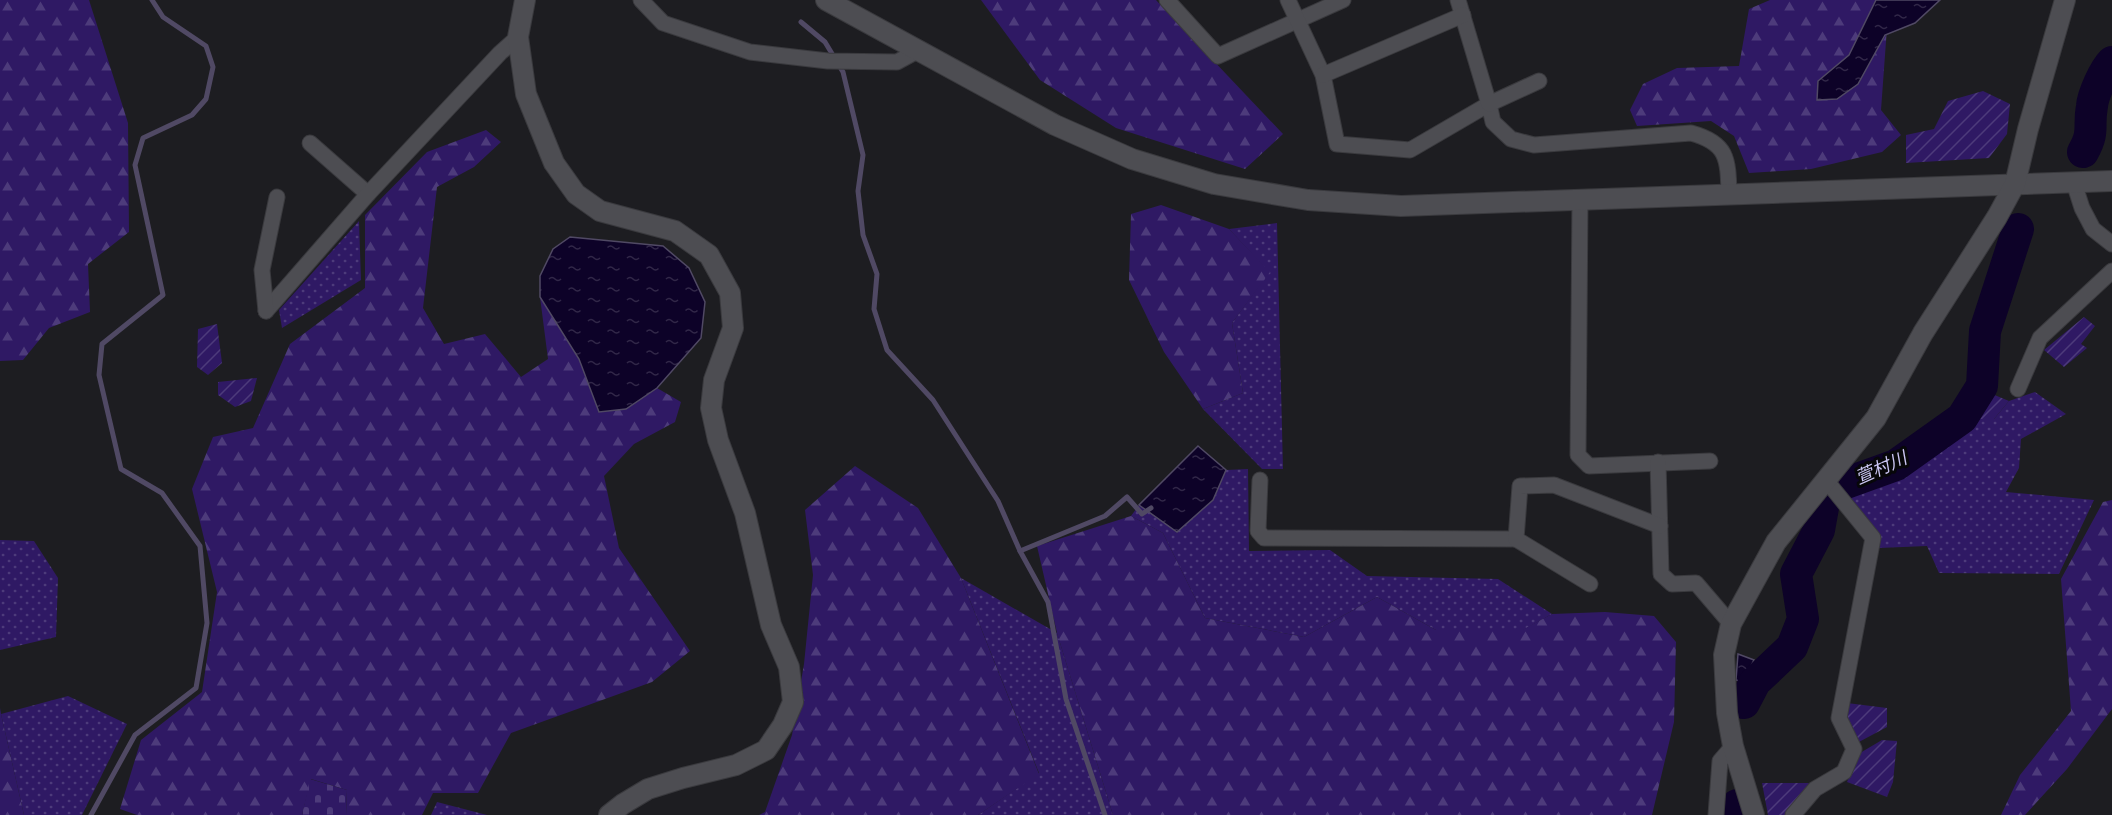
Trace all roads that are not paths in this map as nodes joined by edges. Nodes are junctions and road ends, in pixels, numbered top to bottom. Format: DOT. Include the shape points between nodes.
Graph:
graph roads {
  1 [pos="525,0"];
  2 [pos="641,0"];
  3 [pos="826,0"];
  4 [pos="1167,0"];
  5 [pos="1288,0"];
  6 [pos="1343,0"];
  7 [pos="2065,0"];
  8 [pos="1460,7"];
  9 [pos="1297,21"];
  10 [pos="518,37"];
  11 [pos="920,50"];
  12 [pos="1323,75"];
  13 [pos="1539,81"];
  14 [pos="1489,104"];
  15 [pos="310,143"];
  16 [pos="2112,181"];
  17 [pos="2074,183"];
  18 [pos="2015,184"];
  19 [pos="368,194"];
  20 [pos="1729,194"];
  21 [pos="277,197"];
  22 [pos="1580,198"];
  23 [pos="2112,244"];
  24 [pos="2112,271"];
  25 [pos="2018,389"];
  26 [pos="1710,461"];
  27 [pos="1658,462"];
  28 [pos="1825,479"];
  29 [pos="1260,480"];
  30 [pos="1660,526"];
  31 [pos="1516,539"];
  32 [pos="1590,584"];
  33 [pos="1731,624"];
  34 [pos="1733,746"];
  35 [pos="609,815"];
  36 [pos="1716,815"];
  37 [pos="1754,815"];
  38 [pos="1793,815"];
  1 -- 10 [label="street"];
  2 -- 11 [label="street" via="663,23 750,52 828,61 897,62"];
  3 -- 11 [label="street"];
  4 -- 9 [label="street" via="1218,56"];
  5 -- 9 [label="street"];
  6 -- 9 [label="street"];
  7 -- 18 [label="street"];
  8 -- 12 [label="street"];
  8 -- 14 [label="street"];
  9 -- 12 [label="street"];
  10 -- 19 [label="street"];
  10 -- 35 [label="street" via="526,94 554,163 576,194 600,211 675,231 709,255 730,293 733,328 714,380 711,408 718,440 746,513 771,625 789,667 793,702 766,750 736,765 648,789"];
  11 -- 22 [label="street" via="1055,125 1132,159 1214,184 1308,200 1401,206"];
  12 -- 14 [label="street" via="1337,144 1410,150"];
  13 -- 14 [label="street"];
  14 -- 20 [label="street" via="1493,122 1511,139 1534,145 1691,133 1708,138 1724,153"];
  15 -- 19 [label="street"];
  16 -- 17 [label="street"];
  17 -- 18 [label="street"];
  17 -- 23 [label="street" via="2093,229"];
  18 -- 20 [label="street"];
  18 -- 28 [label="street" via="1923,333 1876,418"];
  19 -- 21 [label="street" via="266,311 262,270"];
  20 -- 22 [label="street"];
  22 -- 27 [label="street" via="1578,454 1589,466"];
  24 -- 25 [label="street" via="2040,339"];
  26 -- 27 [label="street"];
  27 -- 30 [label="street"];
  28 -- 33 [label="street" via="1776,542"];
  28 -- 38 [label="street" via="1873,538 1839,718 1854,749 1844,772 1815,789"];
  29 -- 31 [label="street" via="1258,531 1264,538"];
  30 -- 31 [label="street" via="1554,484 1520,486"];
  30 -- 33 [label="street" via="1661,574 1672,584 1695,583"];
  31 -- 32 [label="street"];
  33 -- 34 [label="street" via="1724,655"];
  34 -- 36 [label="street" via="1720,761"];
  34 -- 37 [label="street"];
}
